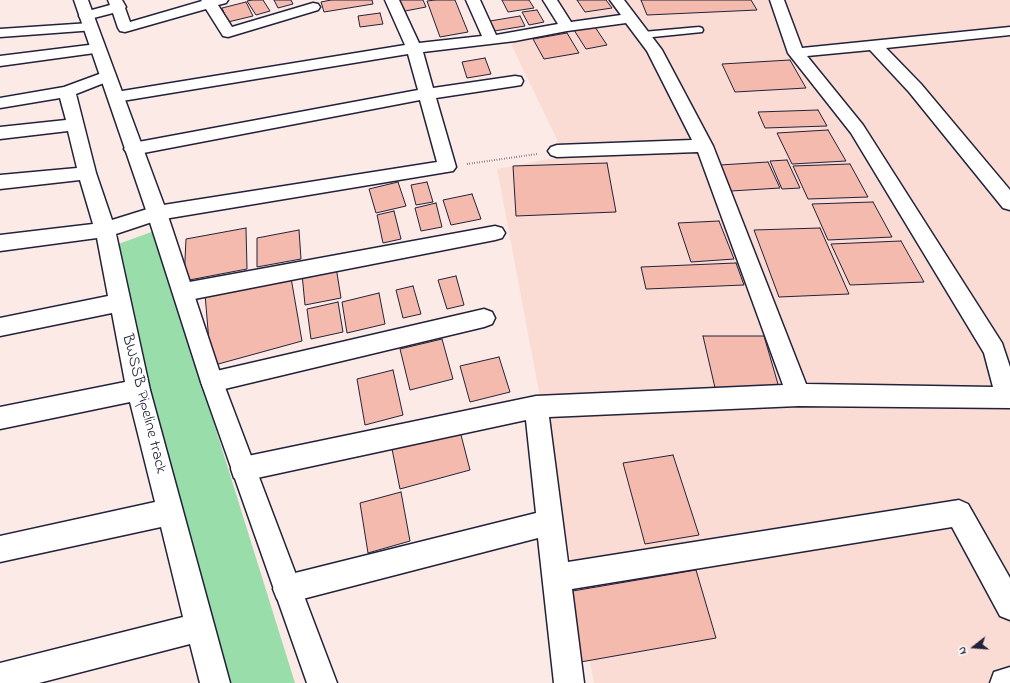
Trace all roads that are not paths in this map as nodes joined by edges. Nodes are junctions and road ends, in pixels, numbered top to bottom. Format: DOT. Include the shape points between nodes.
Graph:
graph roads {
  1 [pos="81,0"];
  2 [pos="392,0"];
  3 [pos="473,0"];
  4 [pos="550,0"];
  5 [pos="617,0"];
  6 [pos="777,0"];
  7 [pos="213,1"];
  8 [pos="117,3"];
  9 [pos="313,7"];
  10 [pos="630,18"];
  11 [pos="88,22"];
  12 [pos="567,27"];
  13 [pos="699,30"];
  14 [pos="1010,31"];
  15 [pos="0,33"];
  16 [pos="643,35"];
  17 [pos="491,39"];
  18 [pos="875,46"];
  19 [pos="414,48"];
  20 [pos="97,49"];
  21 [pos="796,54"];
  22 [pos="0,60"];
  23 [pos="515,81"];
  24 [pos="112,87"];
  25 [pos="67,92"];
  26 [pos="426,94"];
  27 [pos="0,103"];
  28 [pos="75,124"];
  29 [pos="0,133"];
  30 [pos="704,146"];
  31 [pos="133,149"];
  32 [pos="557,151"];
  33 [pos="87,172"];
  34 [pos="0,182"];
  35 [pos="1010,204"];
  36 [pos="158,213"];
  37 [pos="105,230"];
  38 [pos="495,232"];
  39 [pos="0,243"];
  40 [pos="184,292"];
  41 [pos="120,303"];
  42 [pos="484,318"];
  43 [pos="0,327"];
  44 [pos="1002,349"];
  45 [pos="212,382"];
  46 [pos="138,390"];
  47 [pos="798,396"];
  48 [pos="536,407"];
  49 [pos="0,418"];
  50 [pos="243,469"];
  51 [pos="170,512"];
  52 [pos="550,522"];
  53 [pos="0,549"];
  54 [pos="556,578"];
  55 [pos="286,589"];
  56 [pos="1010,606"];
  57 [pos="201,627"];
  58 [pos="0,678"];
  59 [pos="1010,682"];
  60 [pos="215,683"];
  61 [pos="322,683"];
  62 [pos="570,683"];
  63 [pos="1005,683"];
  1 -- 11 [label="street"];
  2 -- 19 [label="street"];
  3 -- 17 [label="street"];
  4 -- 12 [label="street"];
  5 -- 10 [label="street"];
  6 -- 21 [label="street"];
  7 -- 8 [label="street" via="125,28"];
  7 -- 9 [label="street" via="228,33"];
  8 -- 11 [label="street"];
  10 -- 12 [label="street"];
  10 -- 16 [label="street"];
  11 -- 15 [label="street"];
  11 -- 20 [label="street"];
  12 -- 17 [label="street"];
  13 -- 16 [label="lane"];
  14 -- 18 [label="street"];
  16 -- 30 [label="street" via="654,50"];
  17 -- 19 [label="street"];
  18 -- 21 [label="street"];
  18 -- 35 [label="street" via="915,88"];
  19 -- 24 [label="street"];
  19 -- 26 [label="street"];
  20 -- 22 [label="street"];
  20 -- 24 [label="street"];
  21 -- 44 [label="street" via="857,129"];
  23 -- 26 [label="street"];
  24 -- 25 [label="street"];
  24 -- 31 [label="street"];
  25 -- 27 [label="street"];
  25 -- 28 [label="street, BWSSB Pipeline track"];
  26 -- 31 [label="street"];
  26 -- 36 [label="street" via="447,167"];
  28 -- 29 [label="street"];
  28 -- 33 [label="street, BWSSB Pipeline track"];
  30 -- 32 [label="street"];
  30 -- 47 [label="street"];
  31 -- 36 [label="street"];
  33 -- 34 [label="street"];
  33 -- 37 [label="street, BWSSB Pipeline track"];
  36 -- 37 [label="street"];
  36 -- 40 [label="street"];
  37 -- 39 [label="street"];
  37 -- 41 [label="street, BWSSB Pipeline track"];
  38 -- 40 [label="street"];
  40 -- 45 [label="street"];
  41 -- 43 [label="street"];
  41 -- 46 [label="street, BWSSB Pipeline track"];
  42 -- 45 [label="street"];
  44 -- 47 [label="street" via="1007,398"];
  45 -- 50 [label="street"];
  46 -- 49 [label="street"];
  46 -- 51 [label="street, BWSSB Pipeline track"];
  47 -- 48 [label="street"];
  48 -- 50 [label="street"];
  48 -- 52 [label="street"];
  50 -- 55 [label="street"];
  51 -- 53 [label="street"];
  51 -- 57 [label="street, BWSSB Pipeline track"];
  52 -- 54 [label="street"];
  52 -- 55 [label="street"];
  54 -- 56 [label="street" via="959,513"];
  54 -- 62 [label="street"];
  55 -- 61 [label="street"];
  57 -- 58 [label="street"];
  57 -- 60 [label="street, BWSSB Pipeline track"];
  59 -- 63 [label="street"];
}
